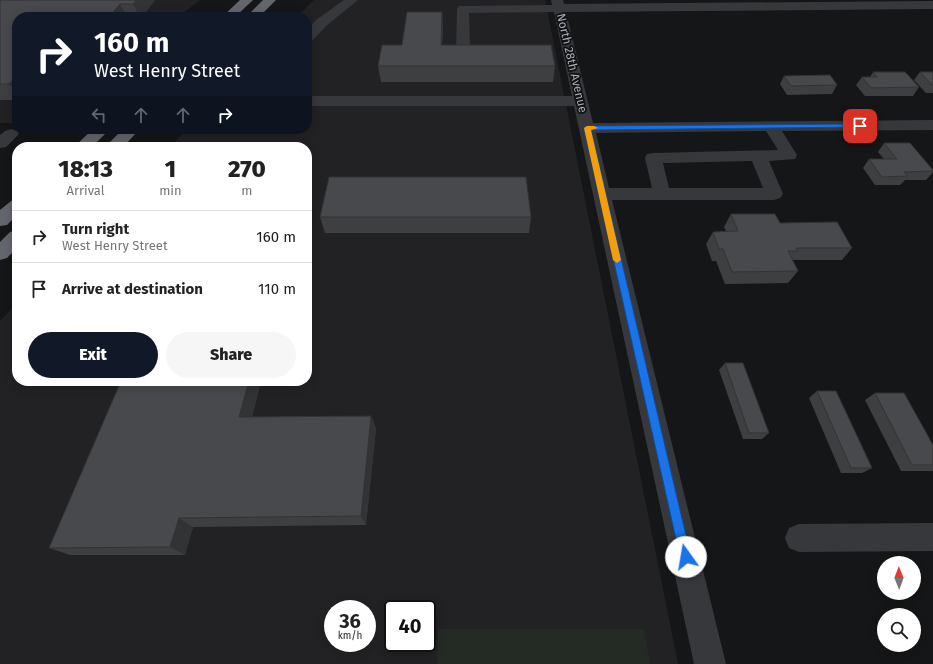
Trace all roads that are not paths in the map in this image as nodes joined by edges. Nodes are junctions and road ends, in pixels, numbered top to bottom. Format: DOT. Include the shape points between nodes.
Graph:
graph roads {
  1 [pos="247,0"];
  2 [pos="270,0"];
  3 [pos="352,0"];
  4 [pos="558,4"];
  5 [pos="933,5"];
  6 [pos="234,12"];
  7 [pos="257,12"];
  8 [pos="312,33"];
  9 [pos="499,54"];
  10 [pos="312,101"];
  11 [pos="581,101"];
  12 [pos="933,125"];
  13 [pos="771,127"];
  14 [pos="587,128"];
  15 [pos="96,134"];
  16 [pos="127,134"];
  17 [pos="88,142"];
  18 [pos="118,142"];
  19 [pos="758,155"];
  20 [pos="602,194"];
  21 [pos="662,194"];
  22 [pos="12,209"];
  23 [pos="0,220"];
  24 [pos="12,242"];
  25 [pos="0,253"];
  26 [pos="933,537"];
  27 [pos="799,538"];
  28 [pos="710,664"];
  1 -- 6 [label="highway"];
  2 -- 7 [label="highway"];
  3 -- 8 [label="street"];
  4 -- 5 [label="street"];
  4 -- 9 [label="street" via="463,9 463,54"];
  4 -- 11 [label="street, North 28th Avenue" via="565,54"];
  10 -- 11 [label="street"];
  11 -- 14 [label="street, North 28th Avenue"];
  12 -- 13 [label="street"];
  13 -- 14 [label="street"];
  13 -- 19 [label="street" via="789,154"];
  14 -- 20 [label="street, North 28th Avenue"];
  15 -- 17 [label="highway"];
  16 -- 18 [label="highway"];
  19 -- 21 [label="street" via="653,158"];
  19 -- 21 [label="street" via="774,194"];
  20 -- 21 [label="street"];
  20 -- 28 [label="street, North 28th Avenue"];
  22 -- 23 [label="highway"];
  24 -- 25 [label="highway"];
  26 -- 27 [label="street"];
}
